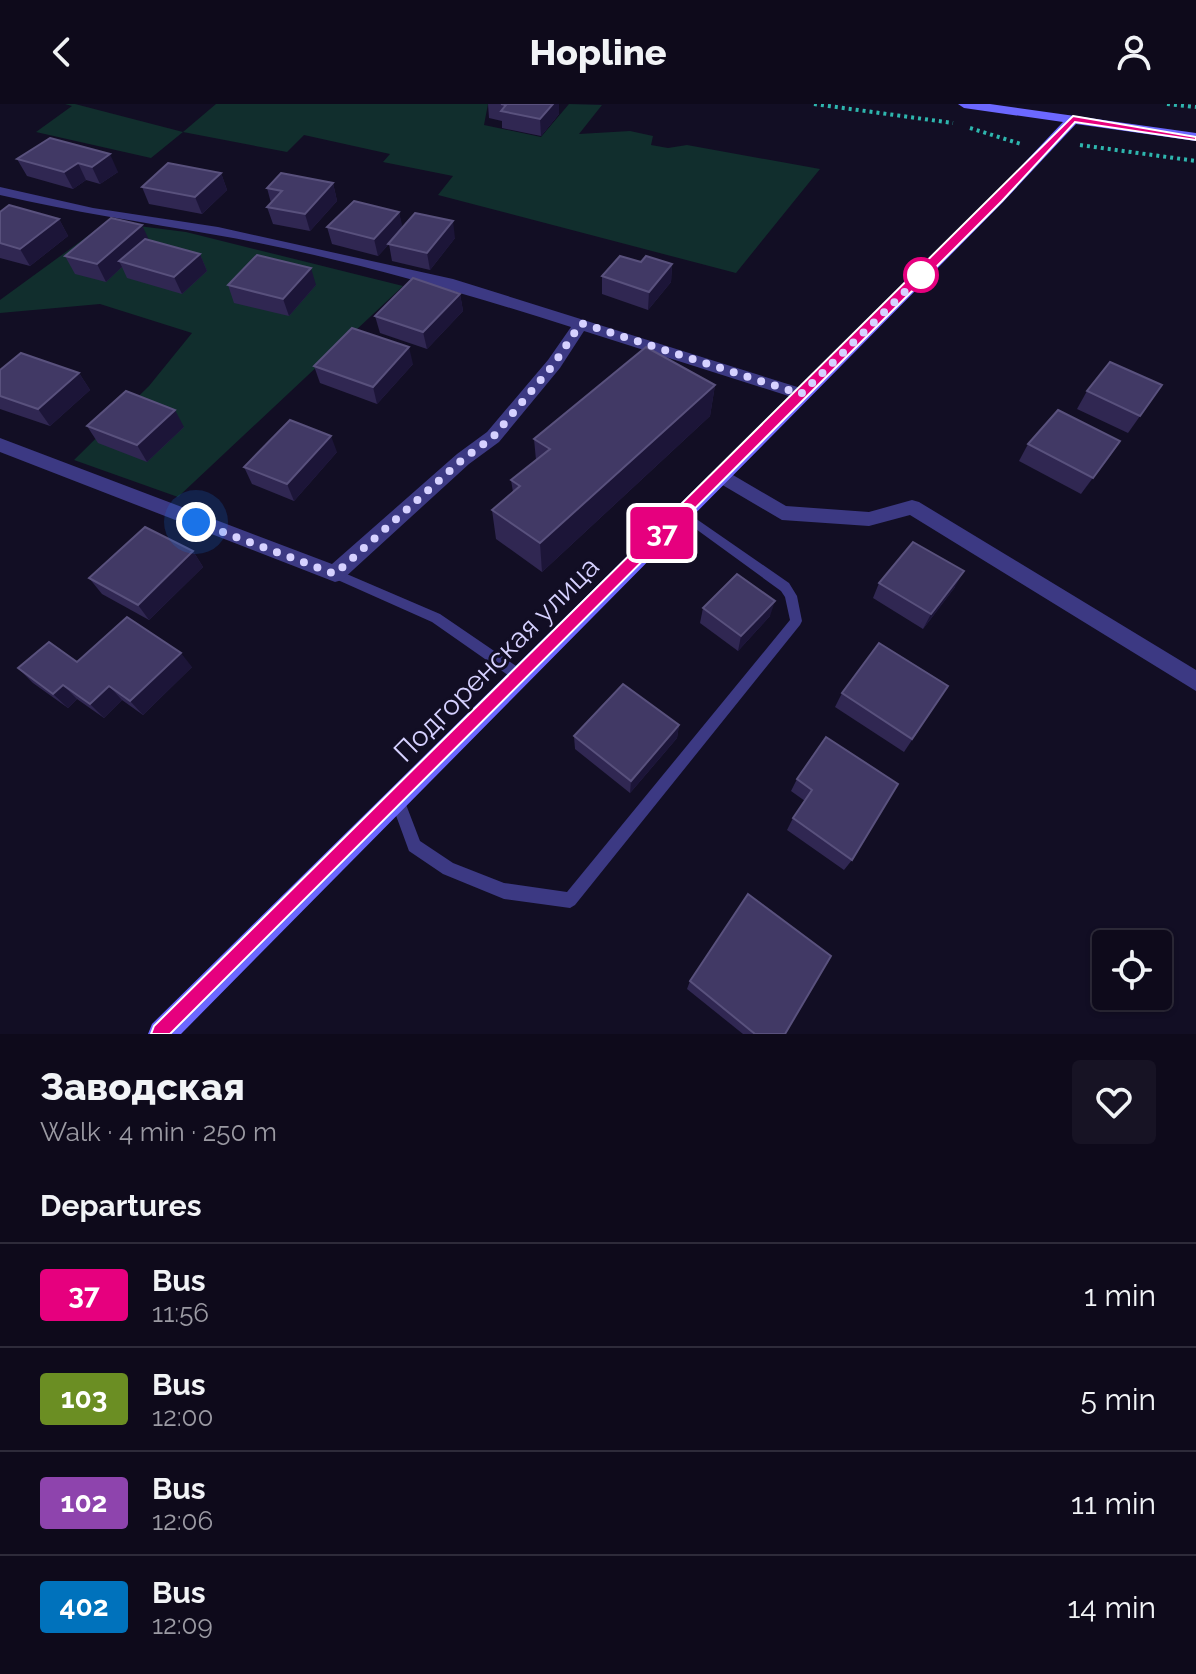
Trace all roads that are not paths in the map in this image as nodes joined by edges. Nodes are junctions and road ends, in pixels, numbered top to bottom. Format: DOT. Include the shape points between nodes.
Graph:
graph roads {
  1 [pos="964,104"];
  2 [pos="1073,119"];
  3 [pos="1196,137"];
  4 [pos="0,191"];
  5 [pos="581,323"];
  6 [pos="801,394"];
  7 [pos="0,445"];
  8 [pos="721,475"];
  9 [pos="682,513"];
  10 [pos="335,574"];
  11 [pos="520,676"];
  12 [pos="1196,681"];
  13 [pos="397,799"];
  14 [pos="162,1034"];
  1 -- 2 [label="street"];
  2 -- 3 [label="street"];
  2 -- 6 [label="street, Подгоренская улица"];
  4 -- 5 [label="street" via="218,231 453,284"];
  5 -- 6 [label="street"];
  5 -- 10 [label="street" via="493,437"];
  6 -- 8 [label="street, Подгоренская улица"];
  7 -- 10 [label="street"];
  8 -- 9 [label="street, Подгоренская улица"];
  8 -- 12 [label="street" via="782,513 869,519 912,507"];
  9 -- 11 [label="street, Подгоренская улица"];
  9 -- 13 [label="lane" via="785,587 796,621 570,900 504,891 448,869 414,846"];
  10 -- 11 [label="lane" via="436,618"];
  11 -- 13 [label="street, Подгоренская улица"];
  13 -- 14 [label="street, Подгоренская улица"];
}
